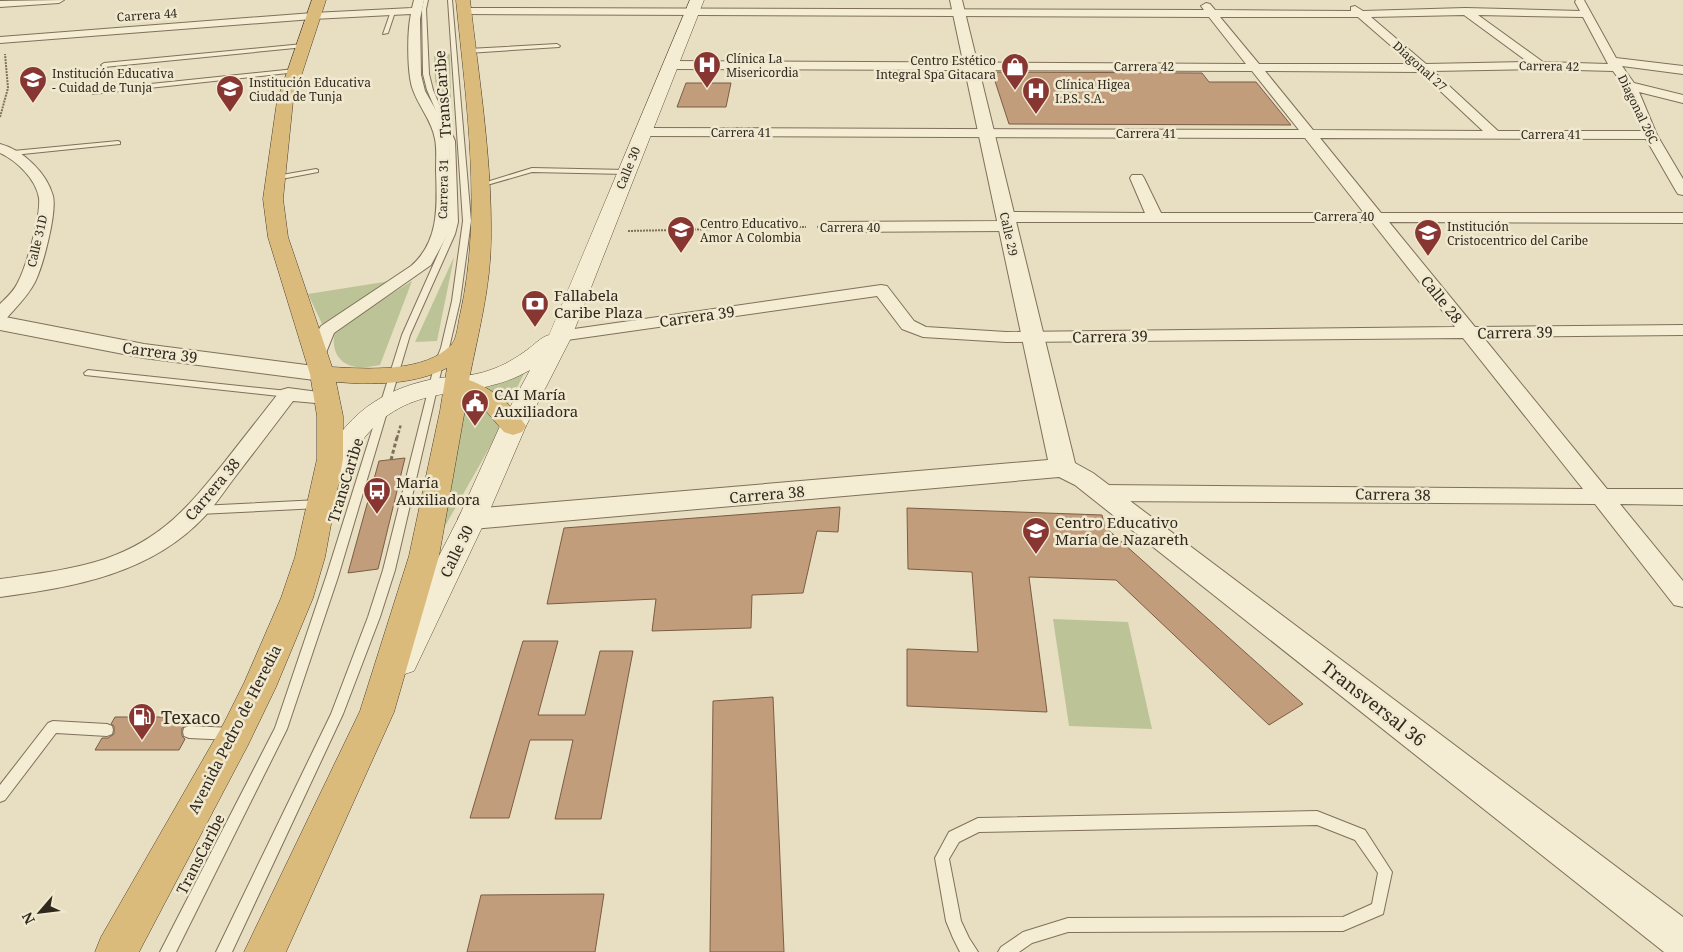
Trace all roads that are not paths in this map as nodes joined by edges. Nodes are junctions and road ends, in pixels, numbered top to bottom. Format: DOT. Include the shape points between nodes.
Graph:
graph roads {
  1 [pos="59,0"];
  2 [pos="426,0"];
  3 [pos="568,0"];
  4 [pos="1344,0"];
  5 [pos="1449,0"];
  6 [pos="1579,0"];
  7 [pos="0,4"];
  8 [pos="459,4"];
  9 [pos="418,6"];
  10 [pos="694,6"];
  11 [pos="957,6"];
  12 [pos="1207,6"];
  13 [pos="316,8"];
  14 [pos="561,11"];
  15 [pos="393,12"];
  16 [pos="1466,12"];
  17 [pos="1360,14"];
  18 [pos="1588,14"];
  19 [pos="385,33"];
  20 [pos="2,40"];
  21 [pos="303,46"];
  22 [pos="557,46"];
  23 [pos="468,51"];
  24 [pos="104,65"];
  25 [pos="670,65"];
  26 [pos="971,65"];
  27 [pos="1540,65"];
  28 [pos="1615,65"];
  29 [pos="1255,66"];
  30 [pos="1423,68"];
  31 [pos="1683,70"];
  32 [pos="295,71"];
  33 [pos="1630,86"];
  34 [pos="93,92"];
  35 [pos="1683,99"];
  36 [pos="643,132"];
  37 [pos="986,133"];
  38 [pos="1308,133"];
  39 [pos="1494,134"];
  40 [pos="1650,135"];
  41 [pos="118,143"];
  42 [pos="7,151"];
  43 [pos="316,171"];
  44 [pos="626,172"];
  45 [pos="276,178"];
  46 [pos="1137,178"];
  47 [pos="480,186"];
  48 [pos="1683,191"];
  49 [pos="1376,216"];
  50 [pos="1155,217"];
  51 [pos="1683,218"];
  52 [pos="1006,222"];
  53 [pos="826,227"];
  54 [pos="0,315"];
  55 [pos="0,323"];
  56 [pos="1683,330"];
  57 [pos="1469,333"];
  58 [pos="560,336"];
  59 [pos="1033,337"];
  60 [pos="88,373"];
  61 [pos="322,376"];
  62 [pos="394,376"];
  63 [pos="443,378"];
  64 [pos="288,394"];
  65 [pos="394,410"];
  66 [pos="513,426"];
  67 [pos="1063,468"];
  68 [pos="1102,493"];
  69 [pos="1601,496"];
  70 [pos="1683,497"];
  71 [pos="321,504"];
  72 [pos="198,510"];
  73 [pos="472,519"];
  74 [pos="0,588"];
  75 [pos="1683,598"];
  76 [pos="377,712"];
  77 [pos="108,730"];
  78 [pos="189,732"];
  79 [pos="236,734"];
  80 [pos="0,796"];
  81 [pos="1683,942"];
  82 [pos="116,952"];
  83 [pos="168,952"];
  84 [pos="224,952"];
  85 [pos="265,952"];
  86 [pos="970,952"];
  87 [pos="1006,952"];
  1 -- 7 [label="street"];
  2 -- 62 [label="lane, TransCaribe" via="426,74 452,141 454,222 412,318"];
  3 -- 14 [label="street"];
  4 -- 17 [label="street, Diagonal 27"];
  5 -- 16 [label="street"];
  6 -- 18 [label="street, Diagonal 26C"];
  8 -- 14 [label="street"];
  8 -- 23 [label="highway"];
  8 -- 63 [label="lane, TransCaribe" via="467,221 456,301 445,348"];
  9 -- 15 [label="street, Carrera 44"];
  9 -- 61 [label="street, Carrera 31" via="417,85 438,126 444,148 442,230 425,262 327,330 320,342"];
  10 -- 11 [label="street"];
  10 -- 14 [label="street"];
  10 -- 25 [label="main road, Calle 30"];
  11 -- 12 [label="street"];
  11 -- 26 [label="street, Calle 29"];
  12 -- 17 [label="street"];
  12 -- 29 [label="street, Calle 28"];
  13 -- 15 [label="street, Carrera 44"];
  13 -- 20 [label="street, Carrera 44"];
  13 -- 21 [label="highway, Avenida Pedro de Heredia"];
  15 -- 19 [label="lane"];
  16 -- 17 [label="street"];
  16 -- 18 [label="street"];
  16 -- 27 [label="street"];
  17 -- 30 [label="street, Diagonal 27"];
  18 -- 28 [label="street, Diagonal 26C"];
  21 -- 24 [label="lane"];
  21 -- 32 [label="highway, Avenida Pedro de Heredia"];
  22 -- 23 [label="lane"];
  23 -- 47 [label="highway"];
  25 -- 26 [label="street, Carrera 42"];
  25 -- 36 [label="main road, Calle 30"];
  26 -- 29 [label="street, Carrera 42"];
  26 -- 37 [label="street, Calle 29"];
  27 -- 28 [label="street, Carrera 42"];
  27 -- 30 [label="street, Carrera 42"];
  28 -- 31 [label="street, Carrera 42"];
  28 -- 33 [label="street, Diagonal 26C"];
  29 -- 30 [label="street, Carrera 42"];
  29 -- 38 [label="street, Calle 28"];
  30 -- 39 [label="street, Diagonal 27"];
  32 -- 34 [label="lane"];
  32 -- 45 [label="highway, Avenida Pedro de Heredia" via="284,109"];
  33 -- 35 [label="street"];
  33 -- 40 [label="street, Diagonal 26C"];
  36 -- 37 [label="street, Carrera 41"];
  36 -- 44 [label="main road, Calle 30"];
  37 -- 38 [label="street, Carrera 41"];
  37 -- 52 [label="street, Calle 29"];
  38 -- 39 [label="street, Carrera 41"];
  38 -- 49 [label="street, Calle 28"];
  39 -- 40 [label="street, Carrera 41"];
  40 -- 48 [label="street, Diagonal 26C"];
  41 -- 42 [label="lane"];
  42 -- 54 [label="street, Calle 31D" via="32,170 46,197 42,231 28,280"];
  43 -- 45 [label="lane"];
  44 -- 47 [label="lane" via="532,170"];
  44 -- 58 [label="main road, Calle 30"];
  45 -- 61 [label="highway, Avenida Pedro de Heredia" via="273,211 278,237"];
  46 -- 50 [label="street"];
  47 -- 63 [label="highway" via="481,239 465,345"];
  49 -- 50 [label="street, Carrera 40"];
  49 -- 51 [label="street, Carrera 40"];
  49 -- 57 [label="street, Calle 28"];
  50 -- 52 [label="street, Carrera 40"];
  52 -- 53 [label="street, Carrera 40"];
  52 -- 59 [label="street, Calle 29"];
  55 -- 61 [label="street, Carrera 39" via="144,352"];
  56 -- 57 [label="street, Carrera 39"];
  57 -- 59 [label="street, Carrera 39"];
  57 -- 69 [label="street, Calle 28"];
  58 -- 59 [label="street, Carrera 39" via="881,290 904,321 922,332"];
  58 -- 63 [label="main road, Calle 30" via="517,368 484,380"];
  58 -- 66 [label="main road, Calle 30"];
  59 -- 67 [label="street, Calle 29"];
  60 -- 64 [label="lane"];
  61 -- 62 [label="highway"];
  61 -- 64 [label="street"];
  61 -- 71 [label="highway, Avenida Pedro de Heredia" via="331,432"];
  62 -- 63 [label="highway" via="415,372"];
  62 -- 65 [label="lane, TransCaribe"];
  63 -- 65 [label="main road, Calle 30" via="409,394"];
  63 -- 66 [label="highway" via="485,397"];
  63 -- 76 [label="highway" via="453,411 424,556"];
  63 -- 84 [label="lane, TransCaribe" via="389,570 359,659 312,770"];
  64 -- 72 [label="street, Carrera 38"];
  65 -- 71 [label="main road, Calle 30" via="354,431 337,454"];
  65 -- 83 [label="lane, TransCaribe" via="332,577 281,729"];
  66 -- 73 [label="main road, Calle 30"];
  67 -- 68 [label="street, Transversal 36" via="1084,478"];
  67 -- 73 [label="street, Carrera 38"];
  68 -- 69 [label="street, Carrera 38"];
  68 -- 81 [label="street, Transversal 36"];
  69 -- 70 [label="street, Carrera 38"];
  69 -- 75 [label="street, Calle 28"];
  71 -- 72 [label="lane"];
  71 -- 79 [label="highway, Avenida Pedro de Heredia" via="297,598"];
  72 -- 74 [label="street, Carrera 38" via="148,550 122,562 89,574"];
  73 -- 76 [label="main road, Calle 30"];
  76 -- 85 [label="highway"];
  77 -- 80 [label="lane" via="53,727"];
  78 -- 79 [label="lane"];
  79 -- 82 [label="highway, Avenida Pedro de Heredia"];
  86 -- 87 [label="lane" via="962,944 955,924 942,858 954,837 978,825 1317,818 1360,835 1385,872 1378,909 1342,924 1068,925 1028,938"];
}
